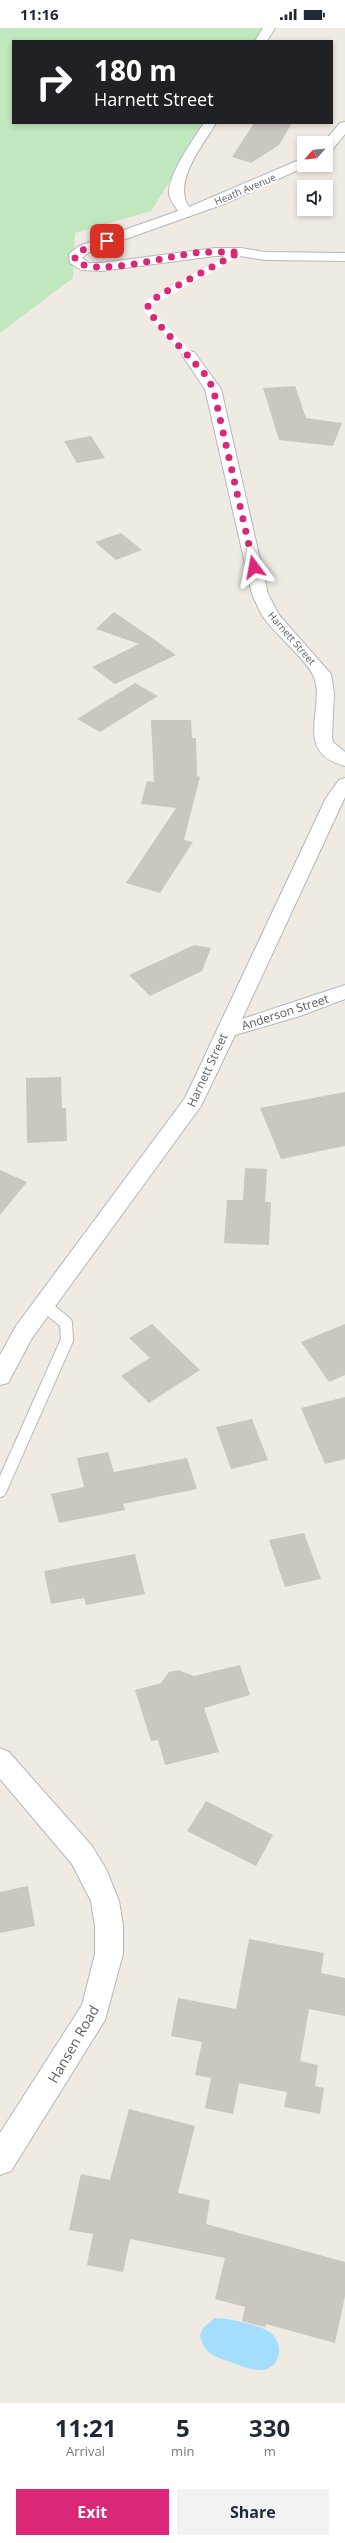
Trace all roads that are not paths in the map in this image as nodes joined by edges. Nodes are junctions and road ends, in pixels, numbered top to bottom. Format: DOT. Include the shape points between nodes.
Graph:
graph roads {
  1 [pos="269,28"];
  2 [pos="262,40"];
  3 [pos="209,124"];
  4 [pos="345,126"];
  5 [pos="333,140"];
  6 [pos="297,166"];
  7 [pos="185,212"];
  8 [pos="240,252"];
  9 [pos="345,257"];
  10 [pos="189,355"];
  11 [pos="345,760"];
  12 [pos="345,784"];
  13 [pos="345,992"];
  14 [pos="226,1031"];
  15 [pos="44,1305"];
  16 [pos="1,1373"];
  17 [pos="0,1491"];
  18 [pos="0,1760"];
  19 [pos="0,2160"];
  1 -- 2 [label="street"];
  3 -- 7 [label="street" via="191,154 177,187 177,199"];
  4 -- 5 [label="street"];
  6 -- 7 [label="street, Heath Avenue" via="252,188"];
  7 -- 8 [label="street, Heath Avenue" via="84,249 76,254 75,260 82,266 101,268 193,253"];
  8 -- 9 [label="street" via="265,256"];
  8 -- 10 [label="lane, Harnett Street" via="149,303 148,310 151,314"];
  10 -- 11 [label="street, Harnett Street" via="213,388 263,601 272,617 322,674 327,685 322,737 326,745"];
  12 -- 14 [label="street, Harnett Street" via="335,798"];
  13 -- 14 [label="street, Anderson Street"];
  14 -- 15 [label="street, Harnett Street" via="202,1086 184,1117"];
  15 -- 16 [label="street, Harnett Street" via="24,1332"];
  15 -- 17 [label="lane" via="66,1323 67,1340"];
  18 -- 19 [label="street, Hansen Road" via="82,1854 96,1878 105,1901 110,1954 95,2010"];
}
